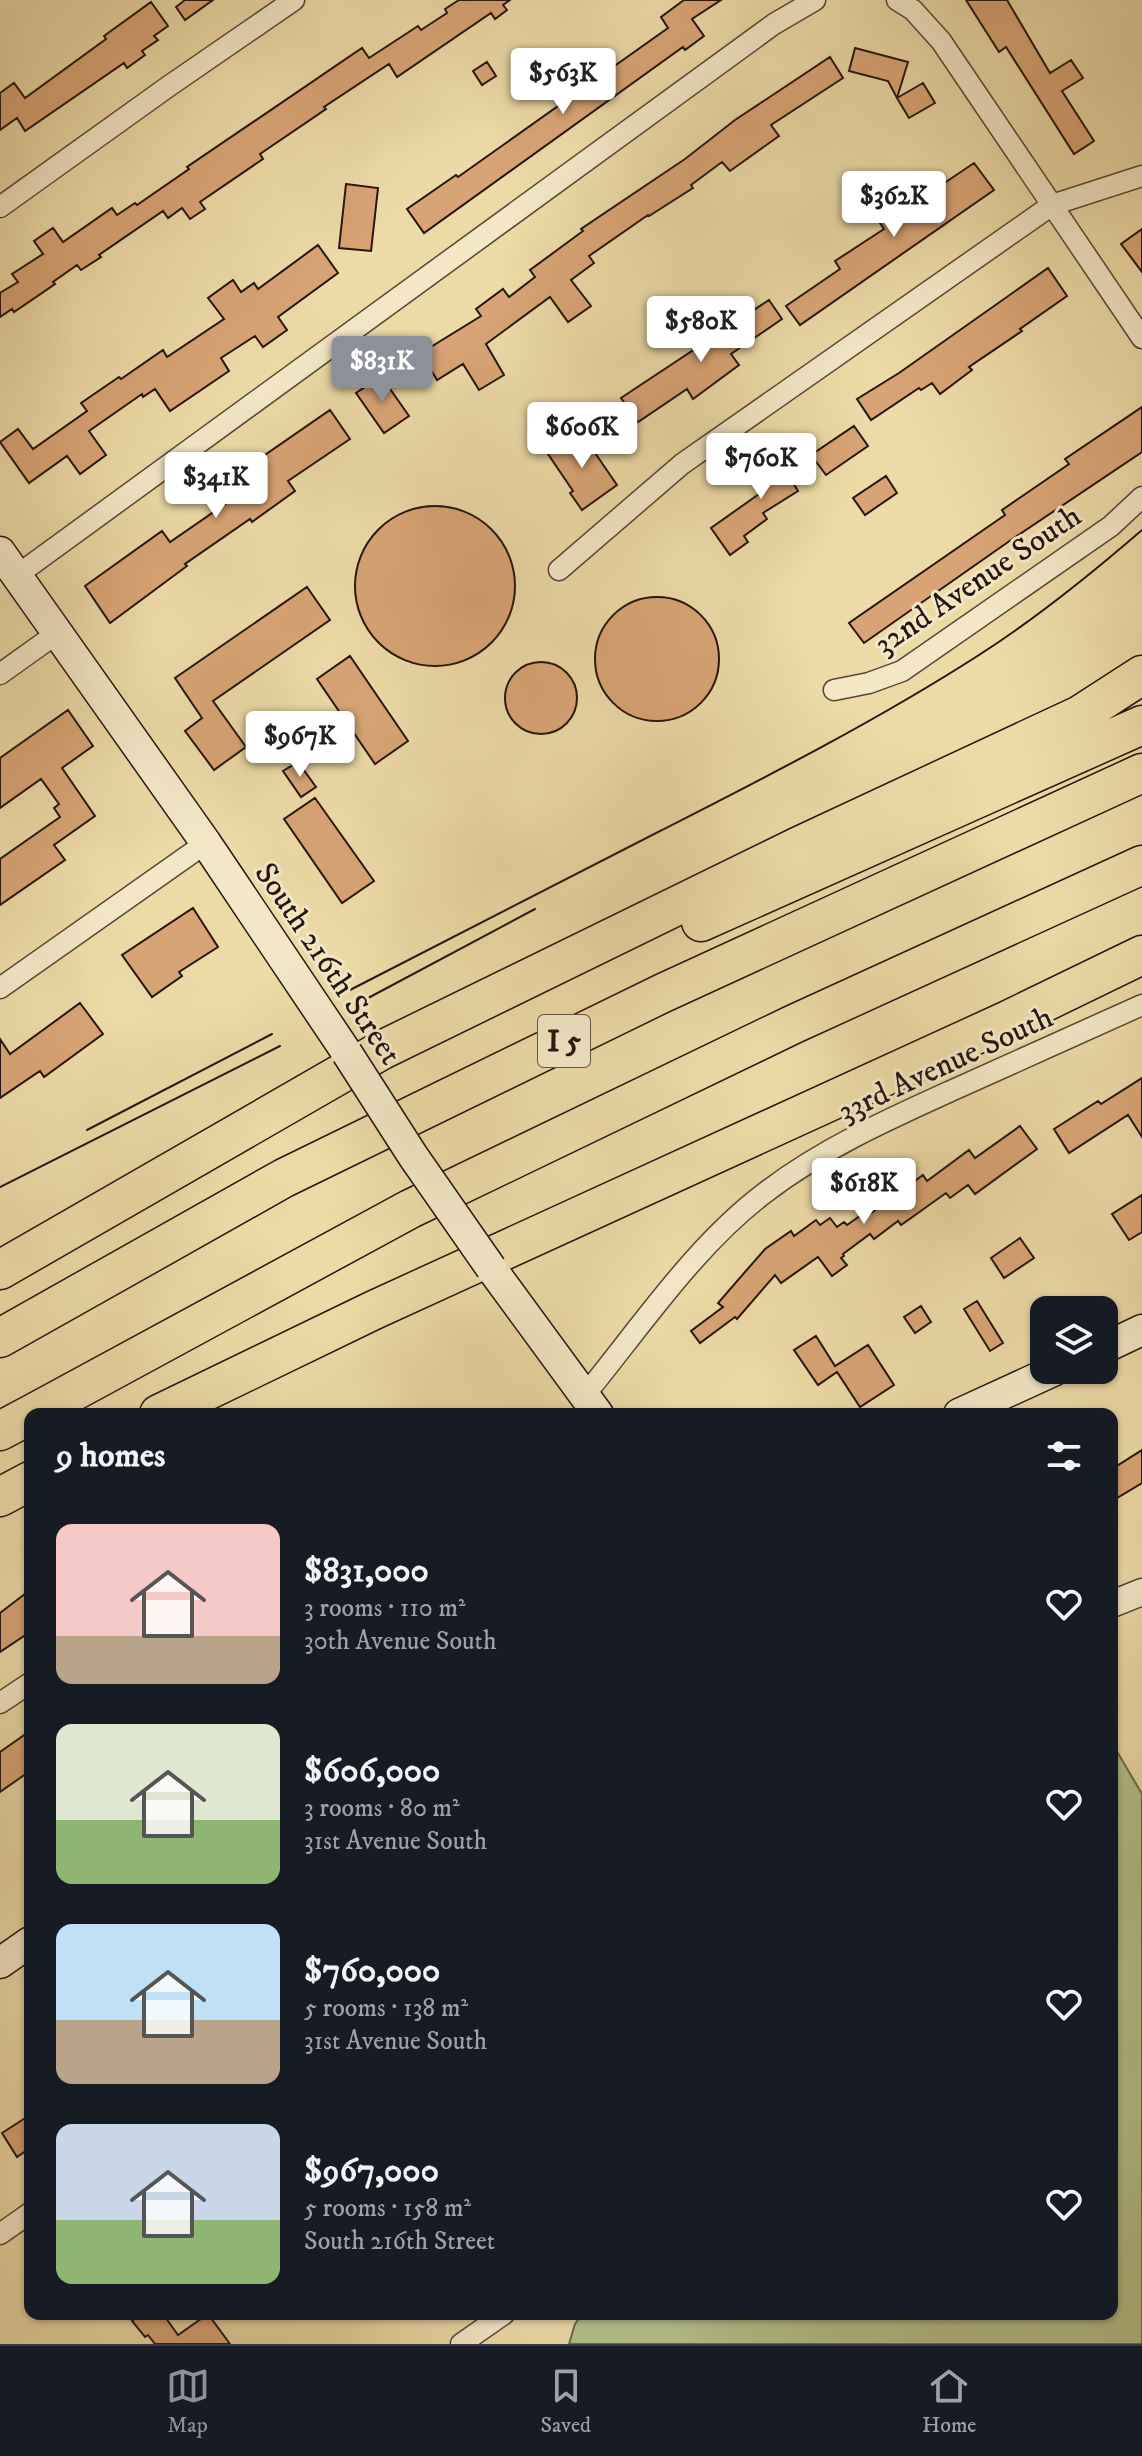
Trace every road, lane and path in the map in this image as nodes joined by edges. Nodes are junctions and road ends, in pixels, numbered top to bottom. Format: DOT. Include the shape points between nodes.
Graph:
graph roads {
  1 [pos="294,0"];
  2 [pos="815,0"];
  3 [pos="897,0"];
  4 [pos="1142,176"];
  5 [pos="1052,205"];
  6 [pos="0,207"];
  7 [pos="1142,338"];
  8 [pos="1142,497"];
  9 [pos="8,564"];
  10 [pos="559,570"];
  11 [pos="56,634"];
  12 [pos="0,674"];
  13 [pos="1142,675"];
  14 [pos="834,690"];
  15 [pos="1142,725"];
  16 [pos="1142,773"];
  17 [pos="206,843"];
  18 [pos="1142,865"];
  19 [pos="1142,955"];
  20 [pos="0,988"];
  21 [pos="1142,1005"];
  22 [pos="118,1203"];
  23 [pos="0,1270"];
  24 [pos="1142,1330"];
  25 [pos="0,1338"];
  26 [pos="1118,1341"];
  27 [pos="1030,1381"];
  28 [pos="591,1405"];
  29 [pos="42,1408"];
  30 [pos="171,1408"];
  31 [pos="972,1408"];
  32 [pos="24,1418"];
  33 [pos="0,1431"];
  34 [pos="24,1484"];
  35 [pos="0,1497"];
  36 [pos="1142,1592"];
  37 [pos="1118,1602"];
  38 [pos="24,1687"];
  39 [pos="0,1703"];
  40 [pos="24,1946"];
  41 [pos="0,1963"];
  42 [pos="24,2217"];
  43 [pos="0,2234"];
  44 [pos="495,2320"];
  45 [pos="461,2344"];
  1 -- 6 [label="street"];
  2 -- 9 [label="street"];
  3 -- 5 [label="street" via="941,41"];
  4 -- 5 [label="street"];
  5 -- 7 [label="street"];
  5 -- 10 [label="street" via="682,464"];
  8 -- 14 [label="street, 32nd Avenue South" via="1111,526 902,671"];
  9 -- 11 [label="main road, South 216th Street"];
  11 -- 12 [label="street"];
  11 -- 17 [label="main road, South 216th Street"];
  13 -- 22 [label="highway" via="1080,715 382,1050"];
  15 -- 22 [label="highway" via="338,1086"];
  16 -- 25 [label="highway, I 5" via="663,993 284,1178"];
  17 -- 20 [label="street"];
  17 -- 28 [label="main road, South 216th Street, bridge" via="413,1156"];
  18 -- 29 [label="highway" via="794,1024 410,1209"];
  19 -- 30 [label="highway"];
  21 -- 28 [label="street, 33rd Avenue South" via="908,1111 765,1192 707,1247"];
  22 -- 23 [label="highway"];
  24 -- 26 [label="main road"];
  27 -- 31 [label="main road"];
  32 -- 33 [label="highway"];
  34 -- 35 [label="highway"];
  36 -- 37 [label="street"];
  38 -- 39 [label="street"];
  40 -- 41 [label="main road"];
  42 -- 43 [label="street"];
  44 -- 45 [label="street"];
}
